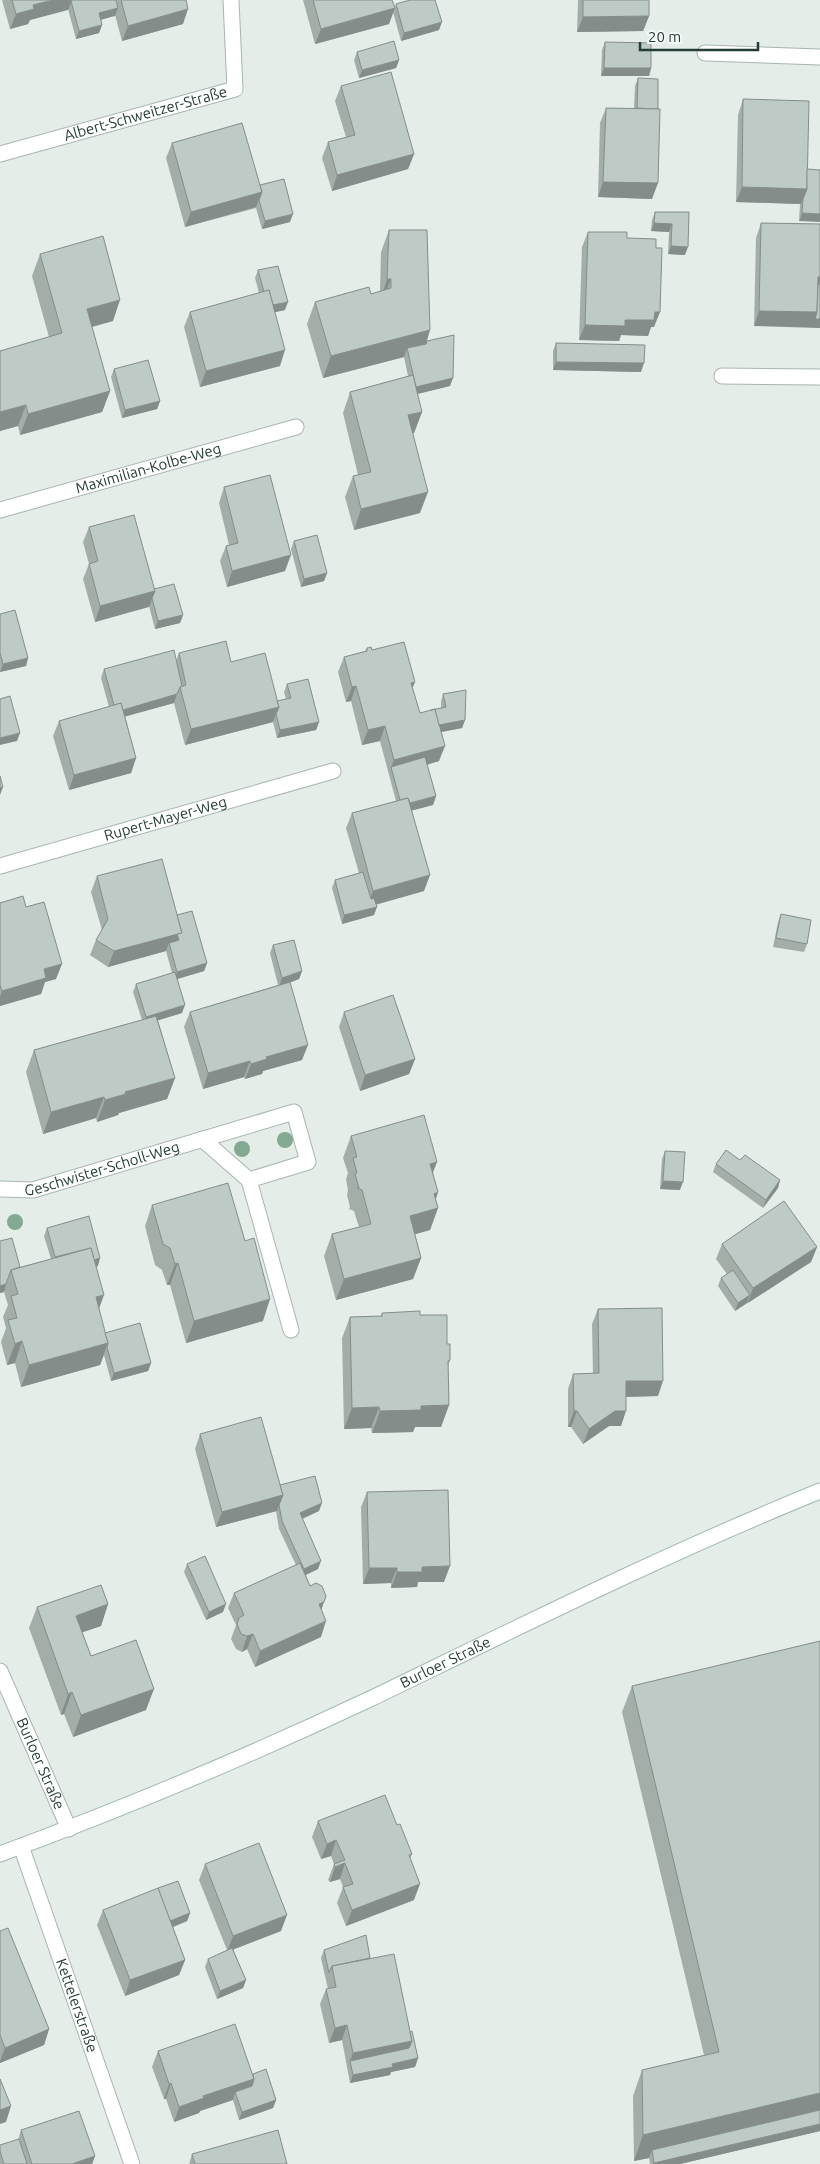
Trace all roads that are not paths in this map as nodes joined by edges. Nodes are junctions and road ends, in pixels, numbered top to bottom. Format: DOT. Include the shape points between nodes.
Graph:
graph roads {
  1 [pos="231,0"];
  2 [pos="705,54"];
  3 [pos="820,57"];
  4 [pos="0,154"];
  5 [pos="722,376"];
  6 [pos="820,377"];
  7 [pos="296,427"];
  8 [pos="0,510"];
  9 [pos="333,771"];
  10 [pos="0,866"];
  11 [pos="202,1139"];
  12 [pos="249,1180"];
  13 [pos="0,1190"];
  14 [pos="291,1330"];
  15 [pos="820,1491"];
  16 [pos="0,1671"];
  17 [pos="69,1829"];
  18 [pos="21,1846"];
  19 [pos="0,1854"];
  20 [pos="132,2164"];
  1 -- 4 [label="street, Albert-Schweitzer-Straße" via="235,89"];
  2 -- 3 [label="street"];
  5 -- 6 [label="street"];
  7 -- 8 [label="street, Maximilian-Kolbe-Weg"];
  9 -- 10 [label="street, Rupert-Mayer-Weg"];
  11 -- 12 [label="street"];
  11 -- 12 [label="street, Geschwister-Scholl-Weg" via="294,1112 308,1162"];
  11 -- 13 [label="street, Geschwister-Scholl-Weg" via="33,1190"];
  12 -- 14 [label="street"];
  15 -- 17 [label="street, Burloer Straße" via="540,1616 266,1746"];
  16 -- 17 [label="street, Burloer Straße"];
  17 -- 18 [label="street, Burloer Straße"];
  18 -- 19 [label="street, Burloer Straße"];
  18 -- 20 [label="street, Kettelerstraße"];
}
